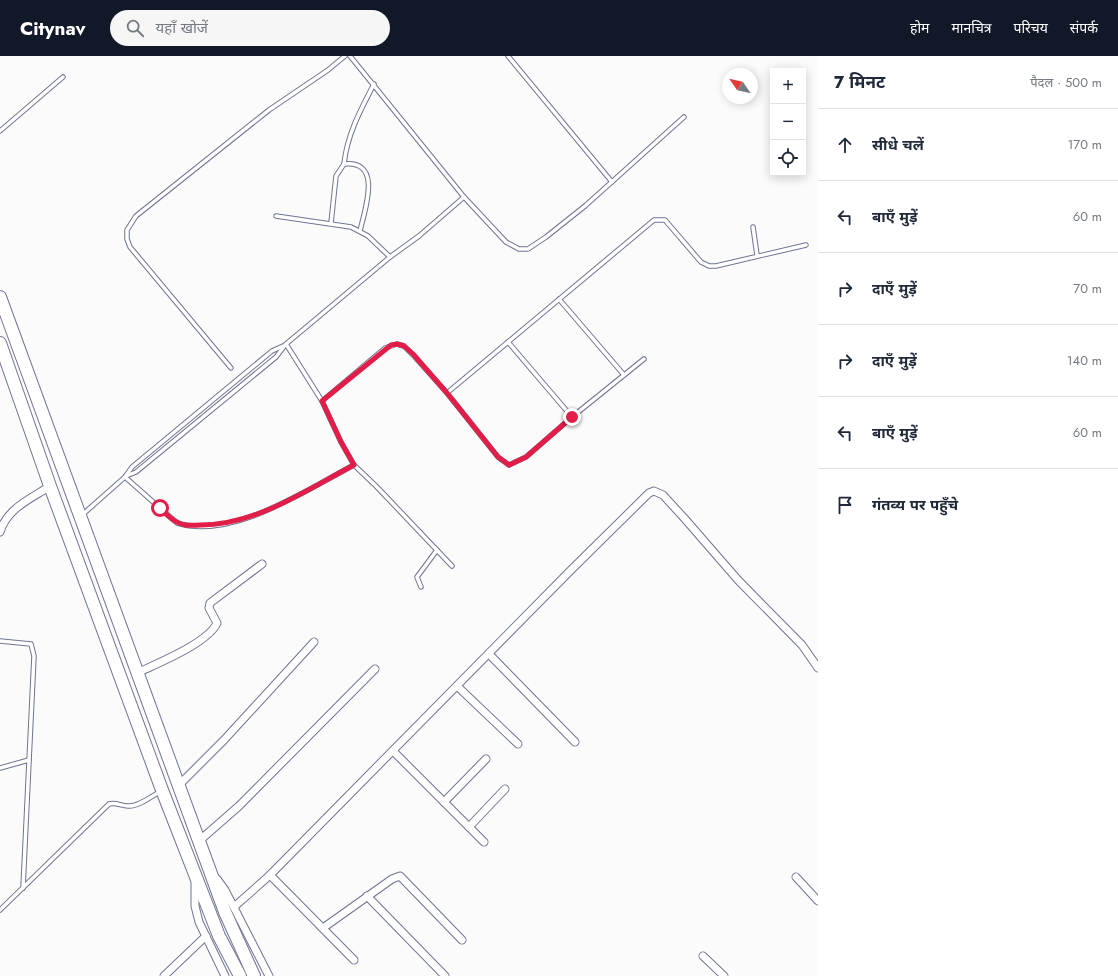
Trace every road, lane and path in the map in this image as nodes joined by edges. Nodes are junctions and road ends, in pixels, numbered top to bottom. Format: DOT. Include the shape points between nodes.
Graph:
graph roads {
  1 [pos="345,56"];
  2 [pos="350,56"];
  3 [pos="508,56"];
  4 [pos="63,77"];
  5 [pos="374,84"];
  6 [pos="684,117"];
  7 [pos="0,131"];
  8 [pos="344,164"];
  9 [pos="612,182"];
  10 [pos="464,197"];
  11 [pos="276,216"];
  12 [pos="331,223"];
  13 [pos="753,226"];
  14 [pos="360,231"];
  15 [pos="806,245"];
  16 [pos="757,255"];
  17 [pos="390,257"];
  18 [pos="0,297"];
  19 [pos="558,299"];
  20 [pos="508,342"];
  21 [pos="0,343"];
  22 [pos="285,345"];
  23 [pos="644,359"];
  24 [pos="231,368"];
  25 [pos="624,376"];
  26 [pos="447,393"];
  27 [pos="322,401"];
  28 [pos="572,417"];
  29 [pos="354,465"];
  30 [pos="126,477"];
  31 [pos="50,486"];
  32 [pos="80,517"];
  33 [pos="0,532"];
  34 [pos="437,550"];
  35 [pos="262,564"];
  36 [pos="452,566"];
  37 [pos="421,587"];
  38 [pos="0,641"];
  39 [pos="314,642"];
  40 [pos="489,654"];
  41 [pos="818,668"];
  42 [pos="375,669"];
  43 [pos="138,673"];
  44 [pos="457,686"];
  45 [pos="575,742"];
  46 [pos="518,744"];
  47 [pos="394,751"];
  48 [pos="486,759"];
  49 [pos="29,760"];
  50 [pos="0,768"];
  51 [pos="179,785"];
  52 [pos="505,789"];
  53 [pos="162,790"];
  54 [pos="444,802"];
  55 [pos="469,827"];
  56 [pos="199,841"];
  57 [pos="484,842"];
  58 [pos="208,868"];
  59 [pos="195,873"];
  60 [pos="270,875"];
  61 [pos="796,877"];
  62 [pos="23,888"];
  63 [pos="367,896"];
  64 [pos="818,901"];
  65 [pos="234,907"];
  66 [pos="0,910"];
  67 [pos="323,928"];
  68 [pos="206,936"];
  69 [pos="462,940"];
  70 [pos="703,956"];
  71 [pos="354,960"];
  72 [pos="164,976"];
  73 [pos="225,976"];
  74 [pos="240,976"];
  75 [pos="254,976"];
  76 [pos="269,976"];
  77 [pos="445,976"];
  78 [pos="724,976"];
  1 -- 24 [label="lane" via="201,163 136,216 128,230 127,239 130,247"];
  2 -- 5 [label="lane"];
  3 -- 9 [label="lane"];
  4 -- 7 [label="lane"];
  5 -- 8 [label="lane" via="351,131 345,149"];
  5 -- 10 [label="lane"];
  6 -- 9 [label="lane"];
  8 -- 12 [label="lane" via="336,176"];
  8 -- 14 [label="lane" via="358,166 368,177 369,190"];
  9 -- 10 [label="lane" via="546,237 528,248 519,249 506,242"];
  10 -- 17 [label="lane"];
  11 -- 12 [label="lane"];
  12 -- 14 [label="lane"];
  13 -- 16 [label="lane"];
  14 -- 17 [label="lane"];
  15 -- 16 [label="lane"];
  16 -- 19 [label="lane" via="716,266 705,264 665,220 654,220"];
  17 -- 22 [label="lane"];
  18 -- 32 [label="highway"];
  19 -- 20 [label="lane"];
  19 -- 25 [label="lane"];
  20 -- 26 [label="lane"];
  20 -- 28 [label="lane"];
  21 -- 31 [label="highway"];
  22 -- 27 [label="lane"];
  22 -- 30 [label="lane" via="276,357 136,472"];
  22 -- 30 [label="lane" via="266,356 132,467"];
  23 -- 25 [label="lane"];
  25 -- 28 [label="lane"];
  26 -- 27 [label="lane" via="413,354 404,346 397,344 386,348"];
  26 -- 28 [label="lane" via="498,457 509,465 526,457"];
  27 -- 29 [label="lane"];
  29 -- 30 [label="lane" via="266,510 242,520 219,525 186,526 177,523"];
  29 -- 34 [label="lane"];
  30 -- 32 [label="lane"];
  31 -- 33 [label="street" via="9,514 3,521"];
  31 -- 53 [label="highway"];
  32 -- 43 [label="highway"];
  34 -- 36 [label="lane"];
  34 -- 37 [label="lane" via="419,572 417,577"];
  35 -- 43 [label="street" via="210,603 209,608 217,622 212,630 181,652"];
  38 -- 49 [label="lane" via="25,642 31,644 33,649"];
  39 -- 51 [label="street"];
  40 -- 41 [label="street" via="571,570 654,491 663,495 686,519 738,580 802,646"];
  40 -- 44 [label="street"];
  40 -- 45 [label="street"];
  42 -- 56 [label="street" via="239,806"];
  43 -- 51 [label="highway"];
  44 -- 46 [label="street"];
  44 -- 47 [label="street"];
  47 -- 54 [label="street"];
  47 -- 60 [label="street"];
  48 -- 54 [label="street"];
  49 -- 50 [label="lane"];
  49 -- 62 [label="lane"];
  51 -- 56 [label="highway"];
  52 -- 55 [label="street"];
  53 -- 59 [label="highway"];
  53 -- 62 [label="lane" via="134,805 109,804"];
  54 -- 55 [label="street"];
  55 -- 57 [label="street"];
  56 -- 58 [label="highway"];
  58 -- 65 [label="street"];
  58 -- 75 [label="highway"];
  59 -- 68 [label="street" via="195,906"];
  59 -- 74 [label="highway" via="219,936"];
  60 -- 65 [label="street"];
  60 -- 67 [label="street"];
  61 -- 64 [label="street"];
  62 -- 66 [label="lane"];
  63 -- 67 [label="street"];
  63 -- 69 [label="street" via="396,876 400,876"];
  63 -- 77 [label="street"];
  65 -- 76 [label="street"];
  67 -- 71 [label="street"];
  68 -- 72 [label="street"];
  68 -- 73 [label="street"];
  70 -- 78 [label="street"];
}
